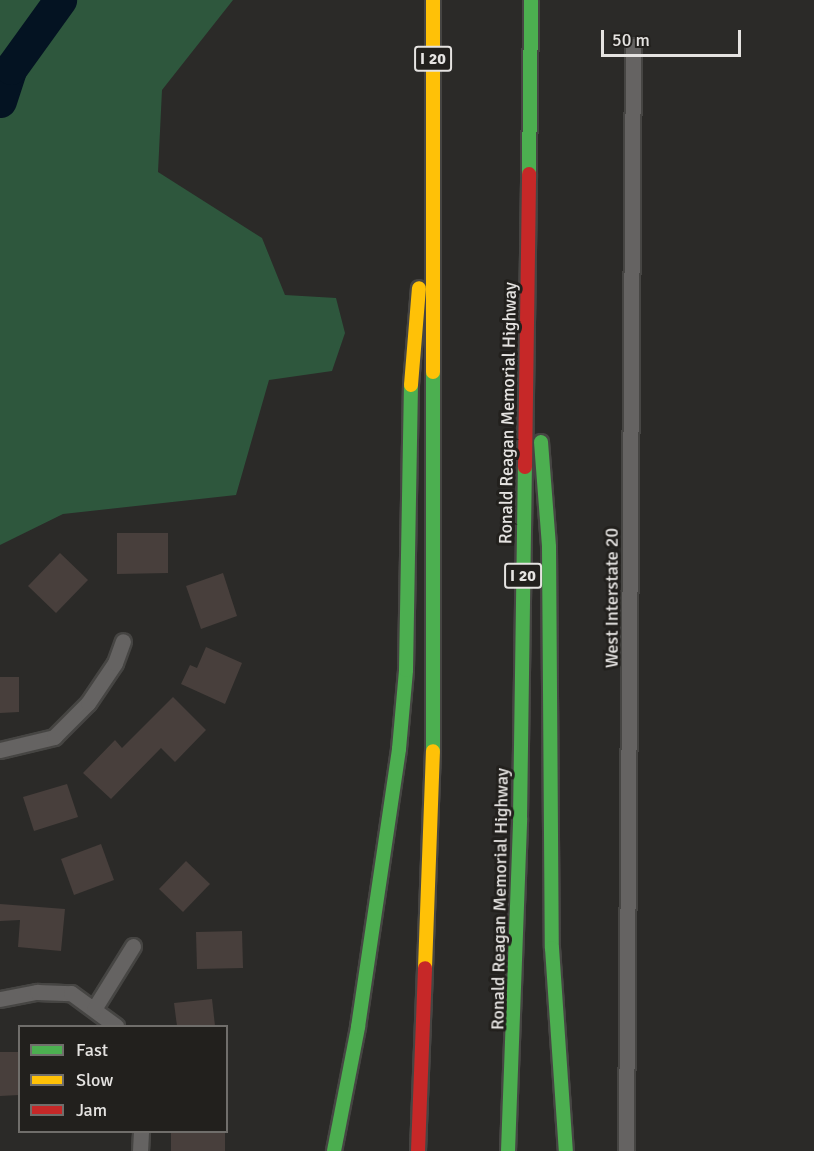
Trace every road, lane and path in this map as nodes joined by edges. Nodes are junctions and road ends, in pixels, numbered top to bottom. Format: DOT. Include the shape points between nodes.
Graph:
graph roads {
  1 [pos="433,0"];
  2 [pos="531,0"];
  3 [pos="633,46"];
  4 [pos="432,119"];
  5 [pos="529,284"];
  6 [pos="123,641"];
  7 [pos="0,750"];
  8 [pos="133,946"];
  9 [pos="0,999"];
  10 [pos="94,1009"];
  11 [pos="115,1025"];
  12 [pos="141,1133"];
  13 [pos="140,1151"];
  14 [pos="334,1151"];
  15 [pos="418,1151"];
  16 [pos="508,1151"];
  17 [pos="566,1151"];
  18 [pos="626,1151"];
  1 -- 4 [label="highway, I 20"];
  2 -- 5 [label="highway, Ronald Reagan Memorial Highway / I 20"];
  3 -- 18 [label="street, West Interstate 20"];
  4 -- 14 [label="highway" via="411,388 407,638 399,749 358,1027"];
  4 -- 15 [label="highway, I 20" via="433,758"];
  5 -- 16 [label="highway, Ronald Reagan Memorial Highway / I 20" via="520,818"];
  5 -- 17 [label="highway" via="549,547 552,948"];
  6 -- 7 [label="street" via="115,663 88,703 54,737"];
  8 -- 10 [label="street"];
  9 -- 10 [label="street" via="37,992 71,993"];
  10 -- 11 [label="street"];
  12 -- 13 [label="street"];
}
